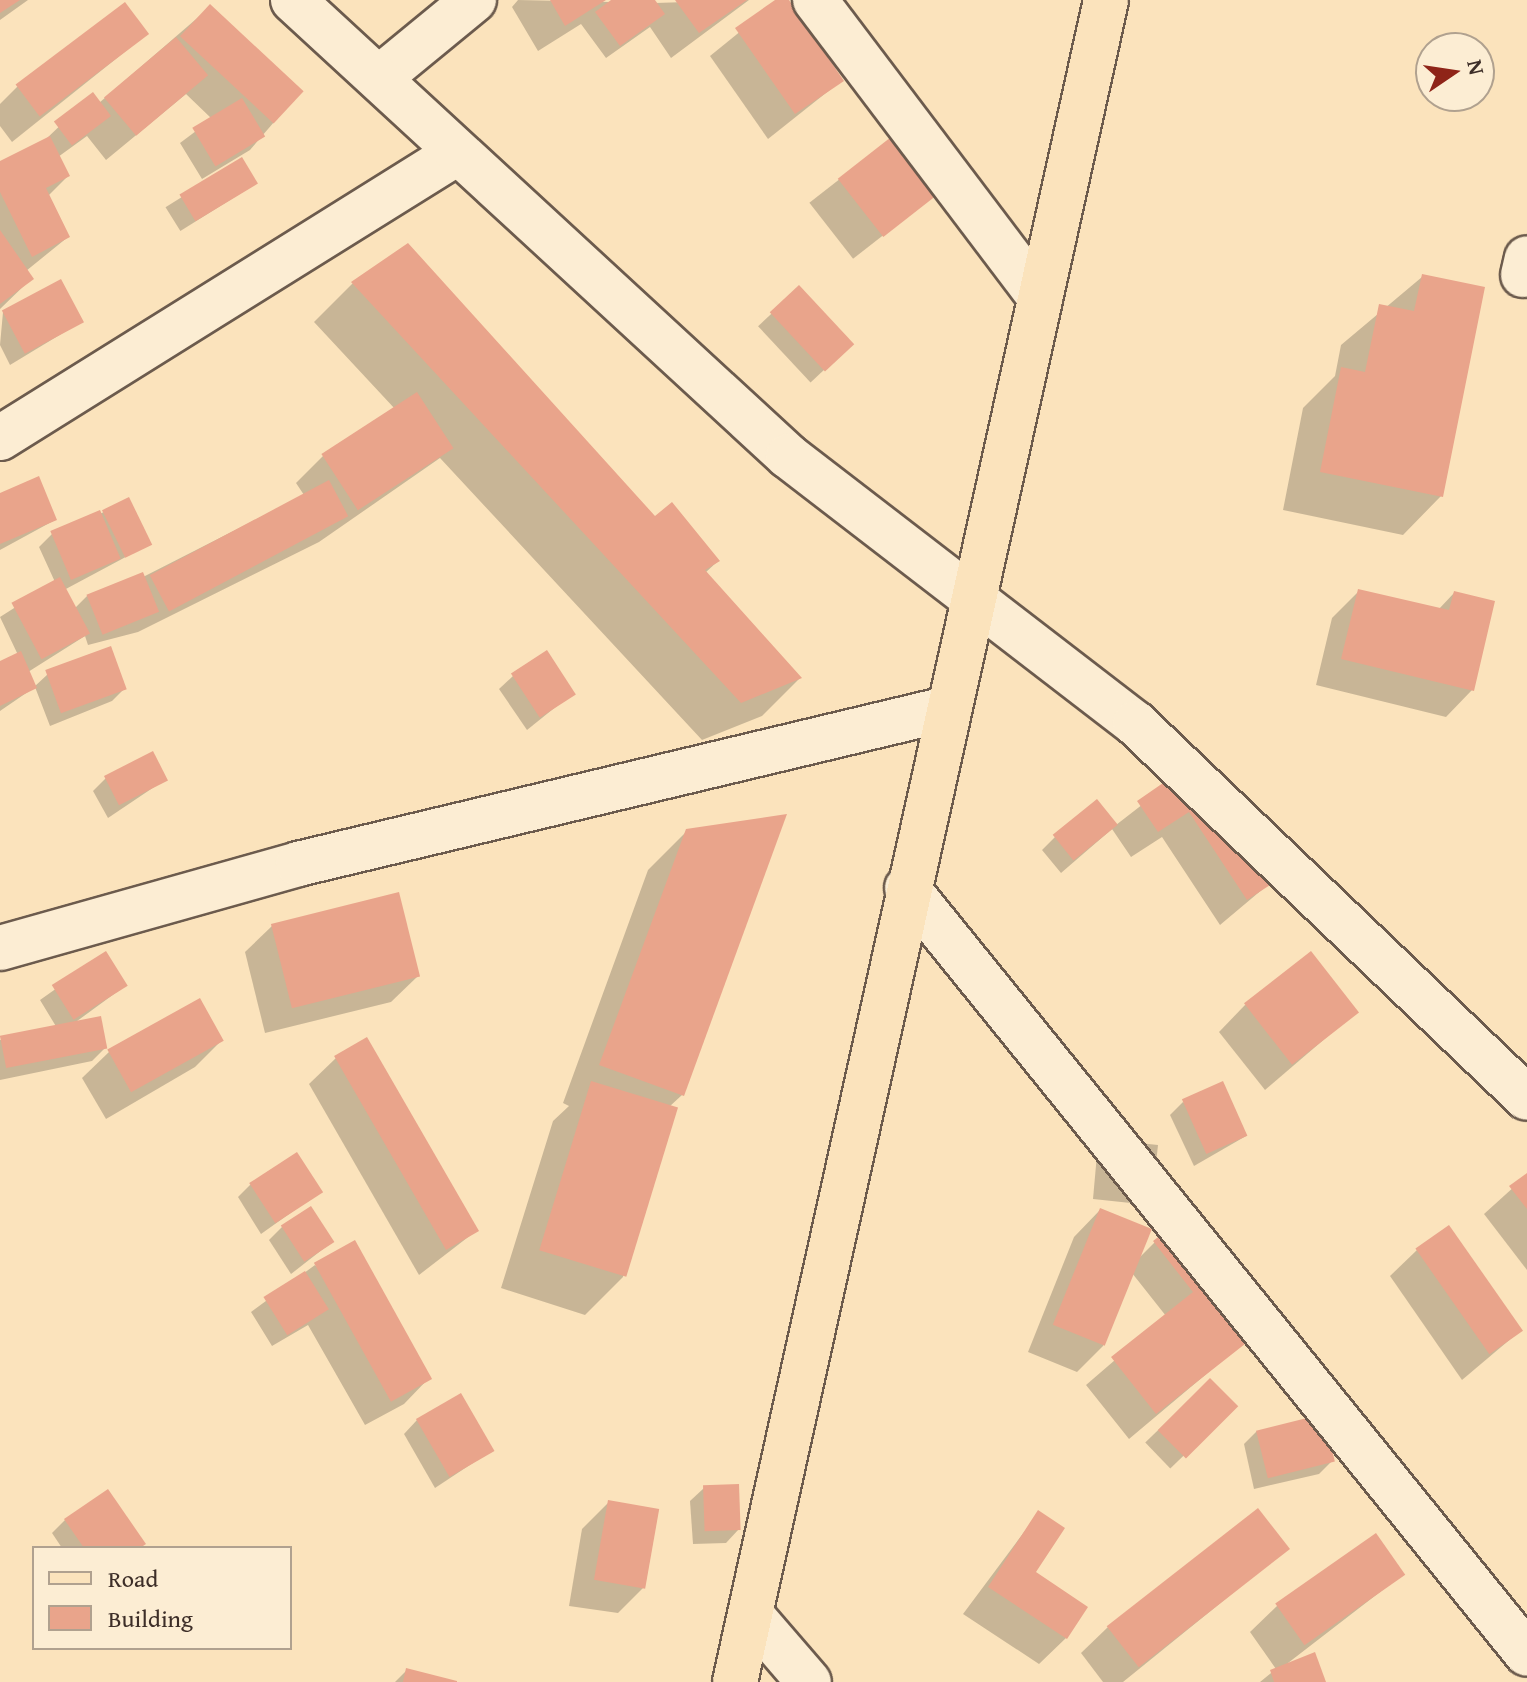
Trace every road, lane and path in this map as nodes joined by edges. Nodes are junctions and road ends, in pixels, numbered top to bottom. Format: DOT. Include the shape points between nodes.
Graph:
graph roads {
  1 [pos="293,0"];
  2 [pos="474,0"];
  3 [pos="815,0"];
  4 [pos="1106,0"];
  5 [pos="379,78"];
  6 [pos="457,153"];
  7 [pos="1040,298"];
  8 [pos="0,438"];
  9 [pos="972,591"];
  10 [pos="946,709"];
  11 [pos="907,888"];
  12 [pos="0,948"];
  13 [pos="1527,1098"];
  14 [pos="752,1616"];
  15 [pos="1527,1654"];
  16 [pos="735,1682"];
  17 [pos="809,1682"];
  1 -- 5 [label="street"];
  2 -- 5 [label="street"];
  3 -- 7 [label="street"];
  4 -- 7 [label="main road"];
  5 -- 6 [label="street"];
  6 -- 8 [label="street"];
  6 -- 9 [label="street" via="788,456"];
  7 -- 9 [label="main road"];
  9 -- 10 [label="main road"];
  9 -- 13 [label="street" via="1135,723"];
  10 -- 11 [label="main road"];
  10 -- 12 [label="street" via="298,864"];
  11 -- 14 [label="main road"];
  11 -- 15 [label="street"];
  14 -- 16 [label="main road"];
  14 -- 17 [label="street"];
}
